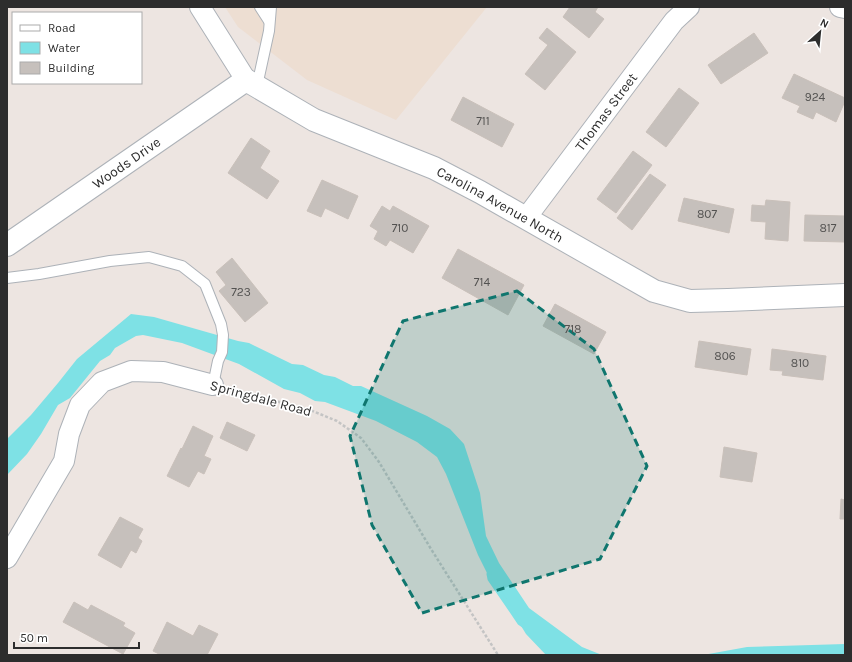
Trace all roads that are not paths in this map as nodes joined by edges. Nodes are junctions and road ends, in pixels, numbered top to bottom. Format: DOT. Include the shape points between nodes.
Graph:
graph roads {
  1 [pos="200,7"];
  2 [pos="260,7"];
  3 [pos="270,7"];
  4 [pos="689,7"];
  5 [pos="840,7"];
  6 [pos="845,8"];
  7 [pos="269,21"];
  8 [pos="251,83"];
  9 [pos="526,218"];
  10 [pos="7,245"];
  11 [pos="7,278"];
  12 [pos="845,295"];
  13 [pos="215,376"];
  14 [pos="7,558"];
  1 -- 8 [label="street, Carolina Avenue North"];
  2 -- 7 [label="lane"];
  3 -- 7 [label="lane"];
  4 -- 9 [label="street, Thomas Street" via="674,21"];
  5 -- 6 [label="street"];
  7 -- 8 [label="lane" via="269,31"];
  8 -- 9 [label="street, Carolina Avenue North" via="314,120 434,168"];
  8 -- 10 [label="street, Woods Drive"];
  9 -- 12 [label="street, Carolina Avenue North" via="654,291 690,301"];
  11 -- 13 [label="lane" via="149,257 182,266 205,284 221,324 222,352"];
  13 -- 14 [label="street, Springdale Road" via="132,371 102,382 80,405 69,434 64,461"];
}
